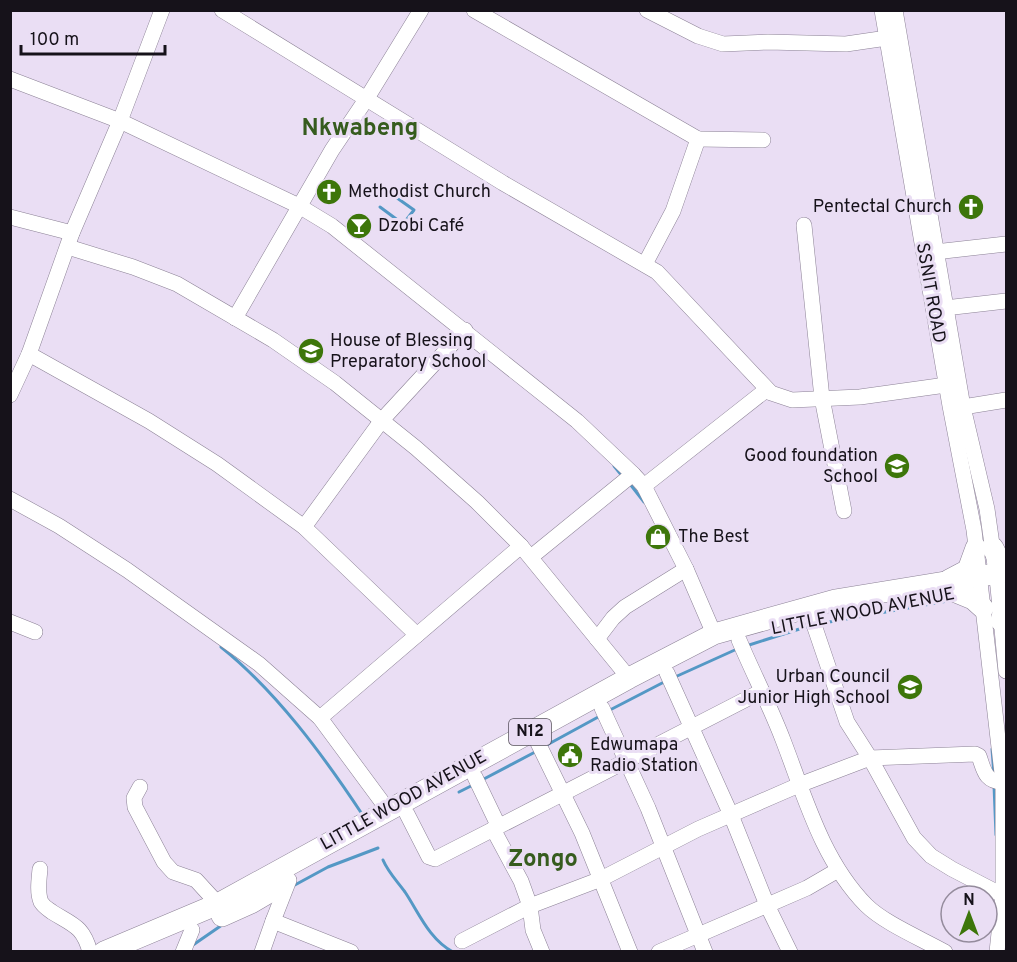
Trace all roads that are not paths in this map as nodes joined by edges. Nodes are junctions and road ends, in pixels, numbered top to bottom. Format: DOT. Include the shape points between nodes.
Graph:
graph roads {
  1 [pos="162,10"];
  2 [pos="222,10"];
  3 [pos="421,10"];
  4 [pos="474,10"];
  5 [pos="647,10"];
  6 [pos="882,10"];
  7 [pos="895,10"];
  8 [pos="887,39"];
  9 [pos="10,79"];
  10 [pos="367,98"];
  11 [pos="120,121"];
  12 [pos="698,139"];
  13 [pos="763,140"];
  14 [pos="298,206"];
  15 [pos="10,217"];
  16 [pos="804,225"];
  17 [pos="70,240"];
  18 [pos="1006,244"];
  19 [pos="935,252"];
  20 [pos="645,264"];
  21 [pos="1006,301"];
  22 [pos="945,308"];
  23 [pos="235,318"];
  24 [pos="465,330"];
  25 [pos="29,354"];
  26 [pos="17,366"];
  27 [pos="946,385"];
  28 [pos="766,390"];
  29 [pos="10,395"];
  30 [pos="822,398"];
  31 [pos="1006,400"];
  32 [pos="963,407"];
  33 [pos="382,420"];
  34 [pos="633,474"];
  35 [pos="644,486"];
  36 [pos="10,499"];
  37 [pos="844,511"];
  38 [pos="304,527"];
  39 [pos="985,548"];
  40 [pos="526,552"];
  41 [pos="686,569"];
  42 [pos="952,586"];
  43 [pos="996,588"];
  44 [pos="812,619"];
  45 [pos="10,622"];
  46 [pos="35,632"];
  47 [pos="714,634"];
  48 [pos="417,635"];
  49 [pos="597,639"];
  50 [pos="739,640"];
  51 [pos="1006,671"];
  52 [pos="667,673"];
  53 [pos="629,678"];
  54 [pos="762,692"];
  55 [pos="602,708"];
  56 [pos="321,718"];
  57 [pos="692,728"];
  58 [pos="538,743"];
  59 [pos="1003,750"];
  60 [pos="870,758"];
  61 [pos="628,762"];
  62 [pos="475,777"];
  63 [pos="1003,782"];
  64 [pos="799,785"];
  65 [pos="140,787"];
  66 [pos="562,793"];
  67 [pos="398,812"];
  68 [pos="731,815"];
  69 [pos="496,827"];
  70 [pos="663,847"];
  71 [pos="40,869"];
  72 [pos="838,870"];
  73 [pos="601,879"];
  74 [pos="289,880"];
  75 [pos="1005,896"];
  76 [pos="218,904"];
  77 [pos="767,905"];
  78 [pos="530,906"];
  79 [pos="273,921"];
  80 [pos="192,930"];
  81 [pos="698,934"];
  82 [pos="462,941"];
  83 [pos="90,951"];
  84 [pos="104,951"];
  85 [pos="139,951"];
  86 [pos="183,951"];
  87 [pos="262,951"];
  88 [pos="351,951"];
  89 [pos="542,951"];
  90 [pos="630,951"];
  91 [pos="659,951"];
  92 [pos="705,951"];
  93 [pos="790,951"];
  94 [pos="945,951"];
  95 [pos="997,951"];
  1 -- 11 [label="street"];
  2 -- 10 [label="street"];
  3 -- 10 [label="street"];
  4 -- 12 [label="street"];
  5 -- 8 [label="street" via="723,44 846,44"];
  6 -- 8 [label="street, SSNIT ROAD"];
  7 -- 19 [label="street, SSNIT ROAD"];
  8 -- 27 [label="street, SSNIT ROAD"];
  9 -- 11 [label="street"];
  10 -- 14 [label="street"];
  10 -- 20 [label="street" via="503,183"];
  11 -- 14 [label="street"];
  11 -- 17 [label="street"];
  12 -- 13 [label="street"];
  12 -- 20 [label="street" via="673,211"];
  14 -- 23 [label="street"];
  14 -- 24 [label="street" via="332,226"];
  15 -- 17 [label="street"];
  16 -- 30 [label="street"];
  17 -- 23 [label="street" via="177,284"];
  17 -- 25 [label="street"];
  18 -- 19 [label="street"];
  19 -- 22 [label="street, SSNIT ROAD"];
  20 -- 28 [label="street" via="666,281"];
  21 -- 22 [label="street"];
  22 -- 32 [label="street, SSNIT ROAD"];
  23 -- 33 [label="street" via="273,340"];
  24 -- 33 [label="street"];
  24 -- 34 [label="street" via="577,421"];
  25 -- 26 [label="street"];
  25 -- 38 [label="street" via="149,421"];
  26 -- 29 [label="street"];
  27 -- 30 [label="street"];
  27 -- 39 [label="street, SSNIT ROAD" via="970,504"];
  28 -- 30 [label="street" via="792,400"];
  28 -- 35 [label="street"];
  30 -- 37 [label="street"];
  31 -- 32 [label="street"];
  32 -- 39 [label="street, SSNIT ROAD" via="987,509"];
  33 -- 38 [label="street"];
  33 -- 40 [label="street" via="477,502"];
  34 -- 35 [label="street"];
  34 -- 40 [label="street"];
  35 -- 41 [label="street"];
  36 -- 56 [label="street" via="127,570 259,664"];
  38 -- 48 [label="street"];
  39 -- 42 [label="highway"];
  39 -- 43 [label="street, SSNIT ROAD"];
  39 -- 43 [label="highway" via="999,558"];
  40 -- 48 [label="street"];
  40 -- 49 [label="street"];
  41 -- 47 [label="street"];
  41 -- 49 [label="street" via="625,607"];
  42 -- 43 [label="highway, LITTLE WOOD AVENUE / N12"];
  42 -- 44 [label="highway, LITTLE WOOD AVENUE / N12"];
  42 -- 47 [label="highway, LITTLE WOOD AVENUE / N12" via="835,600"];
  43 -- 51 [label="street"];
  43 -- 59 [label="street"];
  44 -- 50 [label="highway, LITTLE WOOD AVENUE / N12"];
  44 -- 60 [label="street" via="848,722"];
  45 -- 46 [label="street"];
  47 -- 53 [label="highway, LITTLE WOOD AVENUE / N12"];
  48 -- 56 [label="street"];
  49 -- 53 [label="street"];
  50 -- 52 [label="highway, LITTLE WOOD AVENUE / N12"];
  50 -- 54 [label="street"];
  52 -- 55 [label="highway, LITTLE WOOD AVENUE / N12"];
  52 -- 57 [label="street"];
  53 -- 67 [label="highway, LITTLE WOOD AVENUE / N12"];
  54 -- 57 [label="street"];
  54 -- 64 [label="street"];
  55 -- 58 [label="highway, LITTLE WOOD AVENUE / N12"];
  55 -- 61 [label="street"];
  56 -- 67 [label="street"];
  57 -- 61 [label="street"];
  57 -- 68 [label="street"];
  58 -- 62 [label="highway, LITTLE WOOD AVENUE / N12"];
  58 -- 66 [label="street"];
  59 -- 63 [label="street"];
  60 -- 63 [label="street" via="975,754 987,778"];
  60 -- 64 [label="street"];
  60 -- 75 [label="street" via="922,848 952,869"];
  61 -- 66 [label="street"];
  61 -- 70 [label="street"];
  62 -- 67 [label="highway, LITTLE WOOD AVENUE / N12"];
  62 -- 69 [label="street"];
  63 -- 75 [label="street"];
  64 -- 68 [label="street"];
  64 -- 72 [label="street"];
  65 -- 76 [label="street" via="134,798 135,807 164,862 173,872 196,880"];
  66 -- 69 [label="street"];
  66 -- 73 [label="street"];
  67 -- 69 [label="street" via="435,860"];
  67 -- 74 [label="highway, LITTLE WOOD AVENUE / N12"];
  67 -- 76 [label="highway, LITTLE WOOD AVENUE / N12"];
  68 -- 70 [label="street"];
  68 -- 77 [label="street"];
  69 -- 78 [label="street"];
  70 -- 73 [label="street"];
  70 -- 81 [label="street"];
  71 -- 83 [label="street" via="42,902 81,930"];
  72 -- 77 [label="street"];
  72 -- 94 [label="street" via="877,914"];
  73 -- 78 [label="street"];
  73 -- 90 [label="street"];
  74 -- 79 [label="street"];
  74 -- 80 [label="highway, LITTLE WOOD AVENUE / N12"];
  75 -- 95 [label="street"];
  76 -- 84 [label="highway, LITTLE WOOD AVENUE / N12"];
  77 -- 81 [label="street"];
  77 -- 93 [label="street"];
  78 -- 82 [label="street"];
  78 -- 89 [label="street" via="533,930"];
  79 -- 87 [label="street"];
  79 -- 88 [label="street"];
  80 -- 85 [label="highway, LITTLE WOOD AVENUE / N12"];
  80 -- 86 [label="street"];
  81 -- 91 [label="street"];
  81 -- 92 [label="street"];
}
